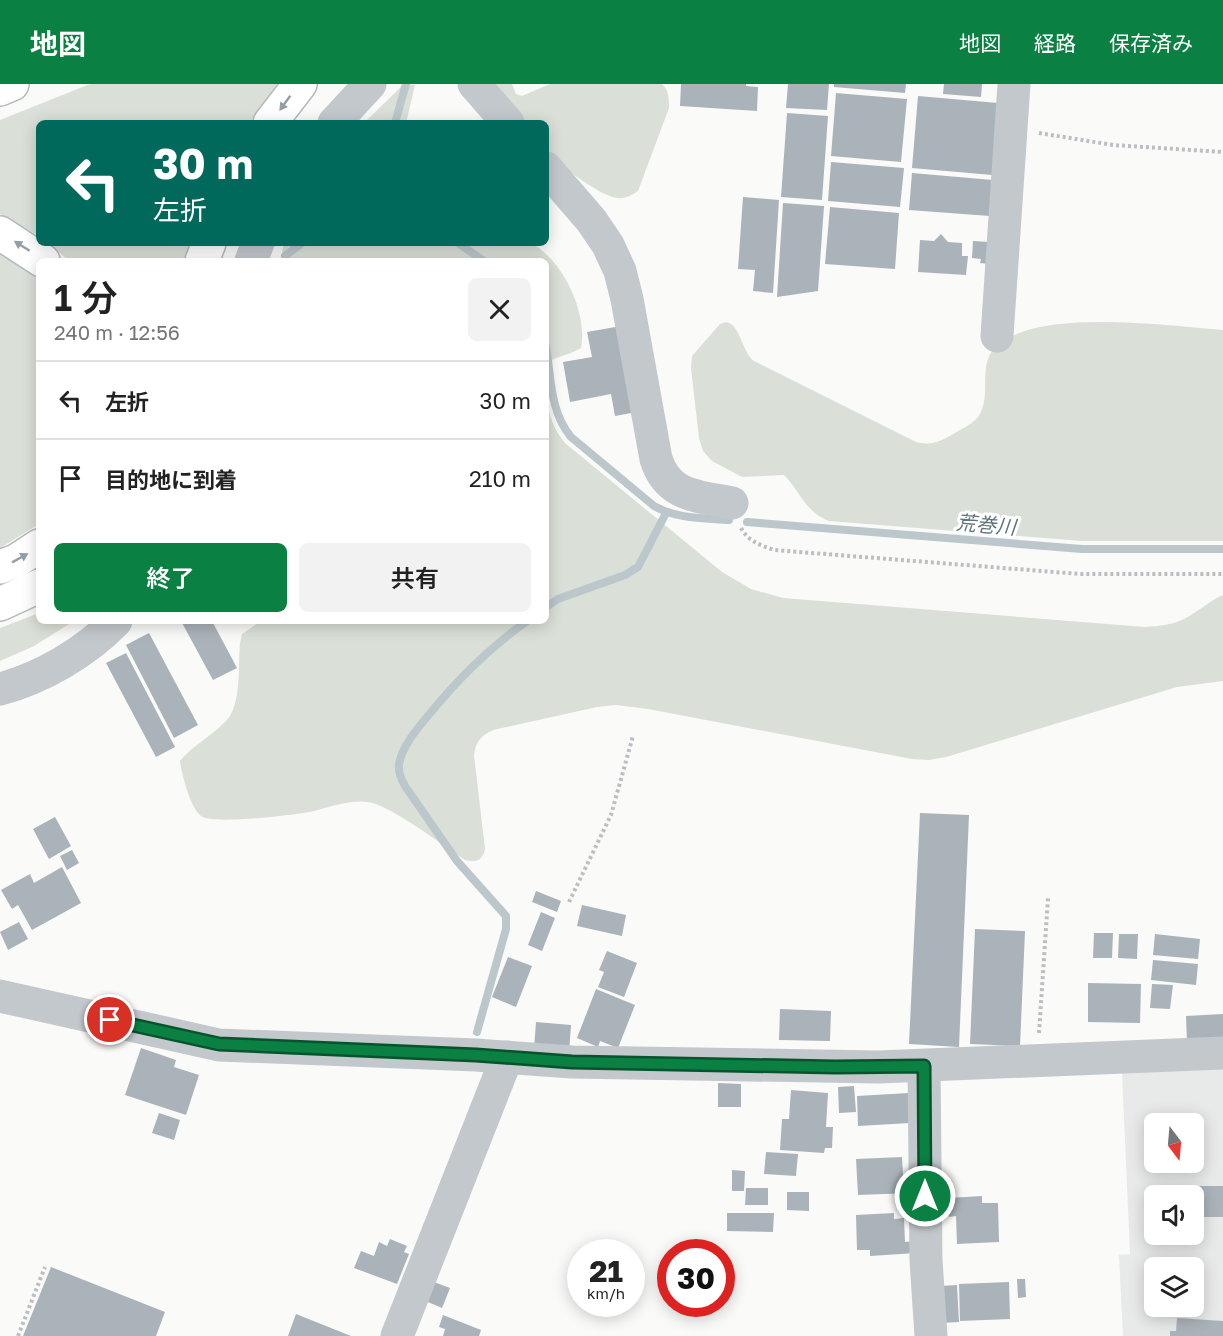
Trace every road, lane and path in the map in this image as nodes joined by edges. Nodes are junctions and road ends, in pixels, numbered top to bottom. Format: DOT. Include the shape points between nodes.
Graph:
graph roads {
  1 [pos="12,84"];
  2 [pos="300,84"];
  3 [pos="370,84"];
  4 [pos="474,84"];
  5 [pos="1014,84"];
  6 [pos="0,89"];
  7 [pos="272,120"];
  8 [pos="337,120"];
  9 [pos="505,120"];
  10 [pos="1011,132"];
  11 [pos="1223,152"];
  12 [pos="549,171"];
  13 [pos="0,233"];
  14 [pos="39,258"];
  15 [pos="997,336"];
  16 [pos="732,503"];
  17 [pos="36,548"];
  18 [pos="0,567"];
  19 [pos="1223,574"];
  20 [pos="36,587"];
  21 [pos="0,604"];
  22 [pos="112,624"];
  23 [pos="0,689"];
  24 [pos="633,736"];
  25 [pos="1048,898"];
  26 [pos="569,902"];
  27 [pos="0,996"];
  28 [pos="1223,1053"];
  29 [pos="507,1057"];
  30 [pos="1040,1061"];
  31 [pos="924,1066"];
  32 [pos="45,1267"];
  33 [pos="18,1336"];
  34 [pos="397,1336"];
  35 [pos="931,1336"];
  1 -- 6 [label="highway"];
  2 -- 7 [label="highway, one-way"];
  3 -- 8 [label="street"];
  4 -- 9 [label="street"];
  5 -- 10 [label="street"];
  10 -- 11 [label="path" via="1113,145"];
  10 -- 15 [label="street"];
  12 -- 16 [label="street" via="591,220 620,271 661,473 685,493"];
  14 -- 13 [label="highway, one-way"];
  16 -- 19 [label="path" via="745,534 758,545 774,549 1080,574"];
  18 -- 17 [label="highway, one-way"];
  20 -- 21 [label="highway"];
  22 -- 23 [label="street" via="80,651 47,671"];
  24 -- 26 [label="path" via="611,815"];
  25 -- 30 [label="path"];
  27 -- 29 [label="street" via="219,1044"];
  28 -- 30 [label="street"];
  29 -- 31 [label="street" via="584,1062"];
  29 -- 34 [label="street"];
  30 -- 31 [label="street"];
  31 -- 35 [label="street" via="926,1260"];
  32 -- 33 [label="path"];
}
